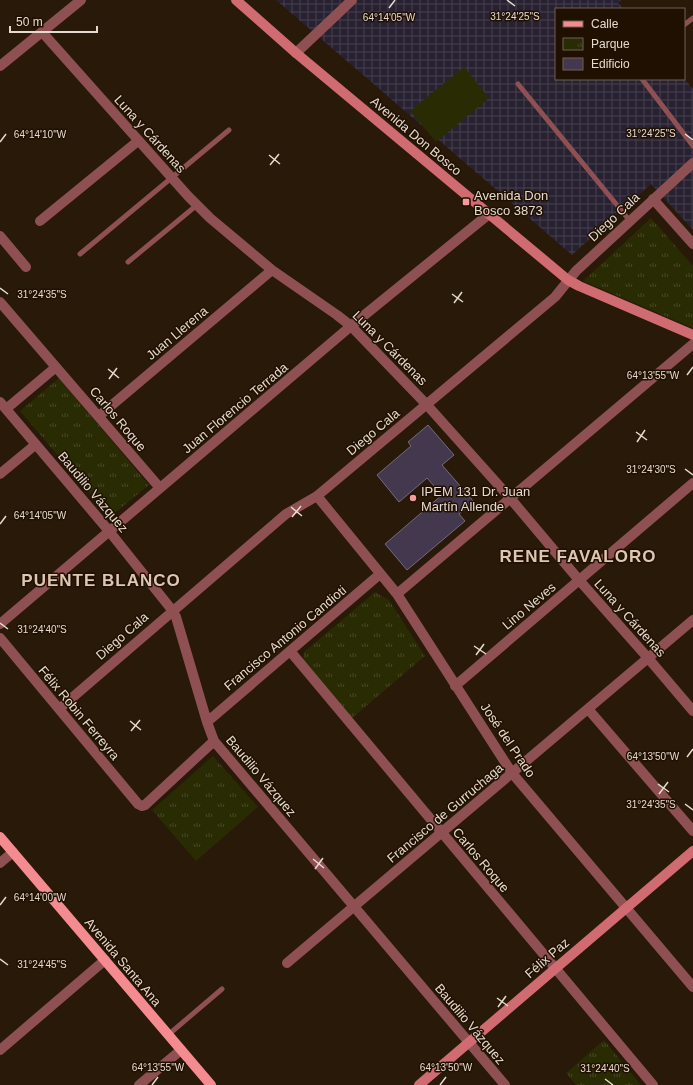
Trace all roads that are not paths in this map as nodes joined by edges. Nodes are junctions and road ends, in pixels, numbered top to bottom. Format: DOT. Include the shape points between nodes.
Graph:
graph roads {
  1 [pos="81,0"];
  2 [pos="237,0"];
  3 [pos="352,0"];
  4 [pos="693,18"];
  5 [pos="685,24"];
  6 [pos="42,32"];
  7 [pos="296,53"];
  8 [pos="0,66"];
  9 [pos="643,80"];
  10 [pos="518,84"];
  11 [pos="229,130"];
  12 [pos="138,141"];
  13 [pos="693,146"];
  14 [pos="693,163"];
  15 [pos="172,178"];
  16 [pos="653,199"];
  17 [pos="197,205"];
  18 [pos="489,214"];
  19 [pos="40,221"];
  20 [pos="630,221"];
  21 [pos="0,236"];
  22 [pos="693,244"];
  23 [pos="80,254"];
  24 [pos="128,262"];
  25 [pos="26,267"];
  26 [pos="272,270"];
  27 [pos="568,280"];
  28 [pos="0,302"];
  29 [pos="351,326"];
  30 [pos="693,335"];
  31 [pos="693,344"];
  32 [pos="56,367"];
  33 [pos="3,405"];
  34 [pos="427,405"];
  35 [pos="98,416"];
  36 [pos="36,445"];
  37 [pos="0,474"];
  38 [pos="693,483"];
  39 [pos="160,488"];
  40 [pos="317,496"];
  41 [pos="510,498"];
  42 [pos="109,531"];
  43 [pos="380,574"];
  44 [pos="579,580"];
  45 [pos="397,594"];
  46 [pos="172,610"];
  47 [pos="693,620"];
  48 [pos="0,624"];
  49 [pos="0,638"];
  50 [pos="290,651"];
  51 [pos="648,658"];
  52 [pos="456,686"];
  53 [pos="60,709"];
  54 [pos="588,709"];
  55 [pos="693,711"];
  56 [pos="207,722"];
  57 [pos="214,741"];
  58 [pos="512,773"];
  59 [pos="693,831"];
  60 [pos="442,832"];
  61 [pos="0,836"];
  62 [pos="693,851"];
  63 [pos="13,852"];
  64 [pos="0,864"];
  65 [pos="354,908"];
  66 [pos="626,908"];
  67 [pos="105,960"];
  68 [pos="287,963"];
  69 [pos="554,968"];
  70 [pos="693,987"];
  71 [pos="222,988"];
  72 [pos="168,1035"];
  73 [pos="470,1043"];
  74 [pos="0,1050"];
  75 [pos="181,1050"];
  76 [pos="139,1085"];
  77 [pos="211,1085"];
  78 [pos="419,1085"];
  79 [pos="504,1085"];
  80 [pos="653,1085"];
  1 -- 6 [label="street"];
  2 -- 7 [label="main road, Avenida Don Bosco"];
  3 -- 7 [label="street"];
  4 -- 5 [label="lane"];
  6 -- 8 [label="street"];
  6 -- 12 [label="street, Luna y Cárdenas"];
  7 -- 18 [label="main road, Avenida Don Bosco"];
  9 -- 13 [label="lane"];
  10 -- 20 [label="lane"];
  11 -- 15 [label="lane"];
  12 -- 15 [label="street, Luna y Cárdenas"];
  12 -- 19 [label="street"];
  14 -- 16 [label="street, Diego Cala"];
  15 -- 17 [label="street, Luna y Cárdenas"];
  15 -- 23 [label="lane"];
  16 -- 20 [label="street, Diego Cala"];
  16 -- 22 [label="street"];
  17 -- 24 [label="lane"];
  17 -- 26 [label="street, Luna y Cárdenas" via="218,226"];
  18 -- 27 [label="main road, Avenida Don Bosco"];
  18 -- 29 [label="street, Juan Florencio Terrada"];
  20 -- 27 [label="street, Diego Cala"];
  21 -- 25 [label="street"];
  26 -- 29 [label="street, Luna y Cárdenas"];
  26 -- 35 [label="street, Juan Llerena"];
  27 -- 30 [label="main road, Avenida Don Bosco"];
  27 -- 34 [label="street, Diego Cala" via="555,297"];
  28 -- 32 [label="street, Carlos Roque"];
  29 -- 34 [label="street, Luna y Cárdenas"];
  29 -- 39 [label="street, Juan Florencio Terrada"];
  31 -- 41 [label="street"];
  32 -- 33 [label="street"];
  32 -- 35 [label="street, Carlos Roque"];
  33 -- 36 [label="street, Baudilio Vázquez"];
  34 -- 40 [label="street, Diego Cala"];
  34 -- 41 [label="street, Luna y Cárdenas"];
  35 -- 39 [label="street, Carlos Roque"];
  36 -- 37 [label="street"];
  36 -- 42 [label="street, Baudilio Vázquez"];
  38 -- 44 [label="street, Lino Neves"];
  39 -- 42 [label="street, Juan Florencio Terrada"];
  40 -- 43 [label="street, José del Prado"];
  40 -- 46 [label="street, Diego Cala" via="286,514"];
  41 -- 44 [label="street, Luna y Cárdenas"];
  41 -- 45 [label="street"];
  42 -- 46 [label="street, Baudilio Vázquez"];
  42 -- 48 [label="street, Juan Florencio Terrada"];
  43 -- 45 [label="street, José del Prado"];
  43 -- 50 [label="street, Francisco Antonio Candioti"];
  44 -- 51 [label="street, Luna y Cárdenas"];
  44 -- 52 [label="street, Lino Neves"];
  45 -- 52 [label="street, José del Prado"];
  46 -- 53 [label="street, Diego Cala"];
  46 -- 56 [label="street, Baudilio Vázquez"];
  47 -- 51 [label="street, Francisco de Gurruchaga"];
  49 -- 53 [label="street, Félix Robin Ferreyra"];
  50 -- 56 [label="street, Francisco Antonio Candioti"];
  50 -- 60 [label="street, Carlos Roque"];
  51 -- 54 [label="street, Francisco de Gurruchaga"];
  51 -- 55 [label="street, Luna y Cárdenas"];
  52 -- 58 [label="street, José del Prado"];
  53 -- 57 [label="street, Félix Robin Ferreyra" via="142,806"];
  54 -- 58 [label="street, Francisco de Gurruchaga"];
  54 -- 59 [label="street"];
  56 -- 57 [label="street, Baudilio Vázquez"];
  57 -- 65 [label="street, Baudilio Vázquez"];
  58 -- 60 [label="street, Francisco de Gurruchaga"];
  58 -- 66 [label="street, José del Prado"];
  60 -- 65 [label="street, Francisco de Gurruchaga"];
  60 -- 69 [label="street, Carlos Roque"];
  61 -- 63 [label="main road, Avenida Santa Ana"];
  62 -- 66 [label="main road, Félix Paz"];
  63 -- 64 [label="street"];
  63 -- 67 [label="main road, Avenida Santa Ana"];
  65 -- 68 [label="street, Francisco de Gurruchaga"];
  65 -- 73 [label="street, Baudilio Vázquez"];
  66 -- 69 [label="main road, Félix Paz"];
  66 -- 70 [label="street, José del Prado"];
  67 -- 72 [label="main road, Avenida Santa Ana"];
  67 -- 74 [label="street"];
  69 -- 73 [label="main road, Félix Paz"];
  69 -- 80 [label="street, Carlos Roque"];
  71 -- 72 [label="lane"];
  72 -- 75 [label="main road, Avenida Santa Ana"];
  73 -- 78 [label="main road, Félix Paz"];
  73 -- 79 [label="street, Baudilio Vázquez"];
  75 -- 76 [label="street"];
  75 -- 77 [label="main road, Avenida Santa Ana"];
}
